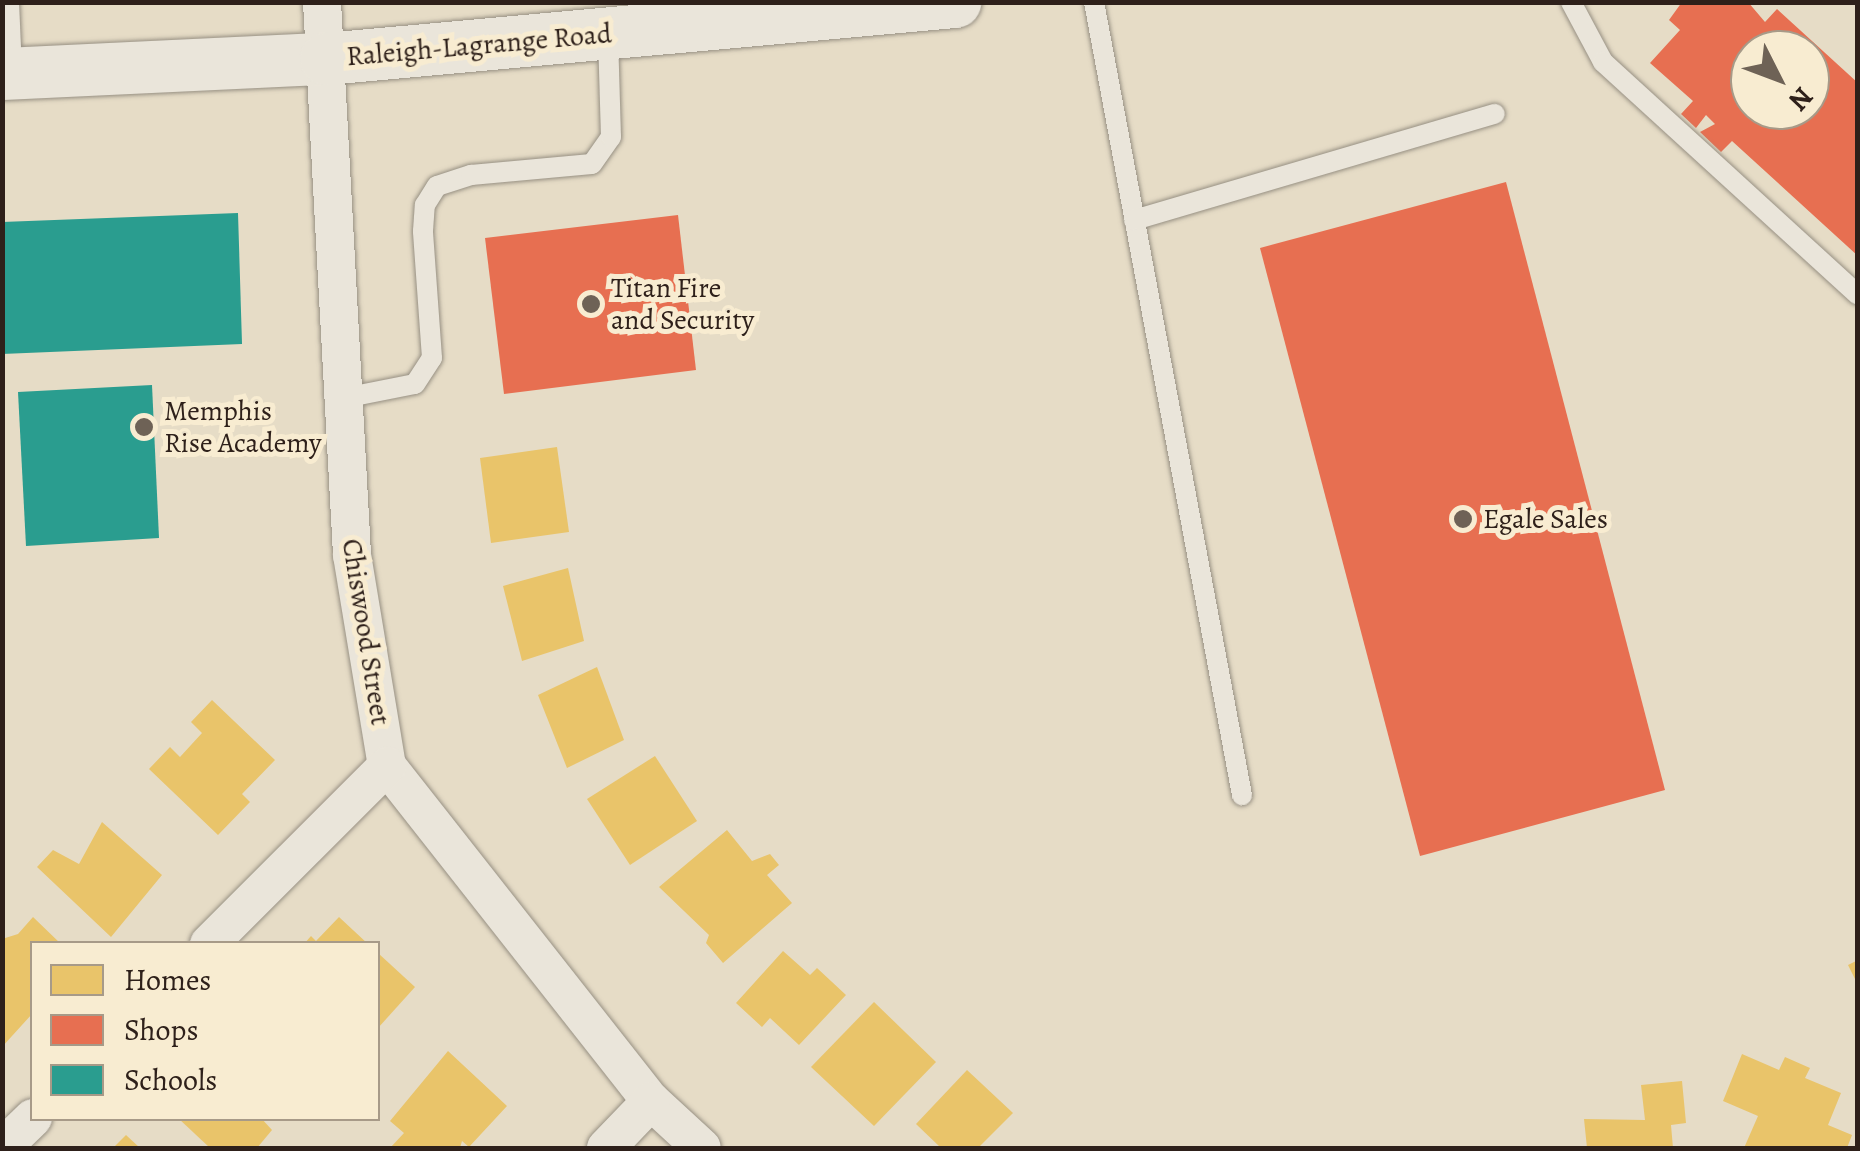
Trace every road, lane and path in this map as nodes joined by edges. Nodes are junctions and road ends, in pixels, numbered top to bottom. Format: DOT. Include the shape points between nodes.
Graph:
graph roads {
  1 [pos="9,2"];
  2 [pos="322,2"];
  3 [pos="955,2"];
  4 [pos="1094,2"];
  5 [pos="1572,2"];
  6 [pos="640,22"];
  7 [pos="326,59"];
  8 [pos="7,73"];
  9 [pos="1495,114"];
  10 [pos="1134,220"];
  11 [pos="1858,295"];
  12 [pos="344,398"];
  13 [pos="387,766"];
  14 [pos="1242,796"];
  15 [pos="212,941"];
  16 [pos="651,1101"];
  17 [pos="30,1120"];
  18 [pos="2,1148"];
  19 [pos="606,1148"];
  20 [pos="702,1148"];
  1 -- 8 [label="lane"];
  2 -- 7 [label="street, Chiswood Street"];
  3 -- 6 [label="main road, Raleigh-Lagrange Road"];
  4 -- 10 [label="lane"];
  5 -- 11 [label="lane" via="1603,62"];
  6 -- 7 [label="main road, Raleigh-Lagrange Road"];
  6 -- 12 [label="lane" via="611,137 592,164 471,175 437,186 425,205 423,231 432,358 415,384"];
  7 -- 8 [label="main road, Raleigh-Lagrange Road"];
  7 -- 12 [label="street, Chiswood Street"];
  9 -- 10 [label="lane"];
  10 -- 14 [label="lane"];
  12 -- 13 [label="street, Chiswood Street" via="352,555"];
  13 -- 15 [label="street"];
  13 -- 16 [label="street, Chiswood Street"];
  16 -- 19 [label="street"];
  16 -- 20 [label="street, Chiswood Street"];
  17 -- 18 [label="street"];
}
